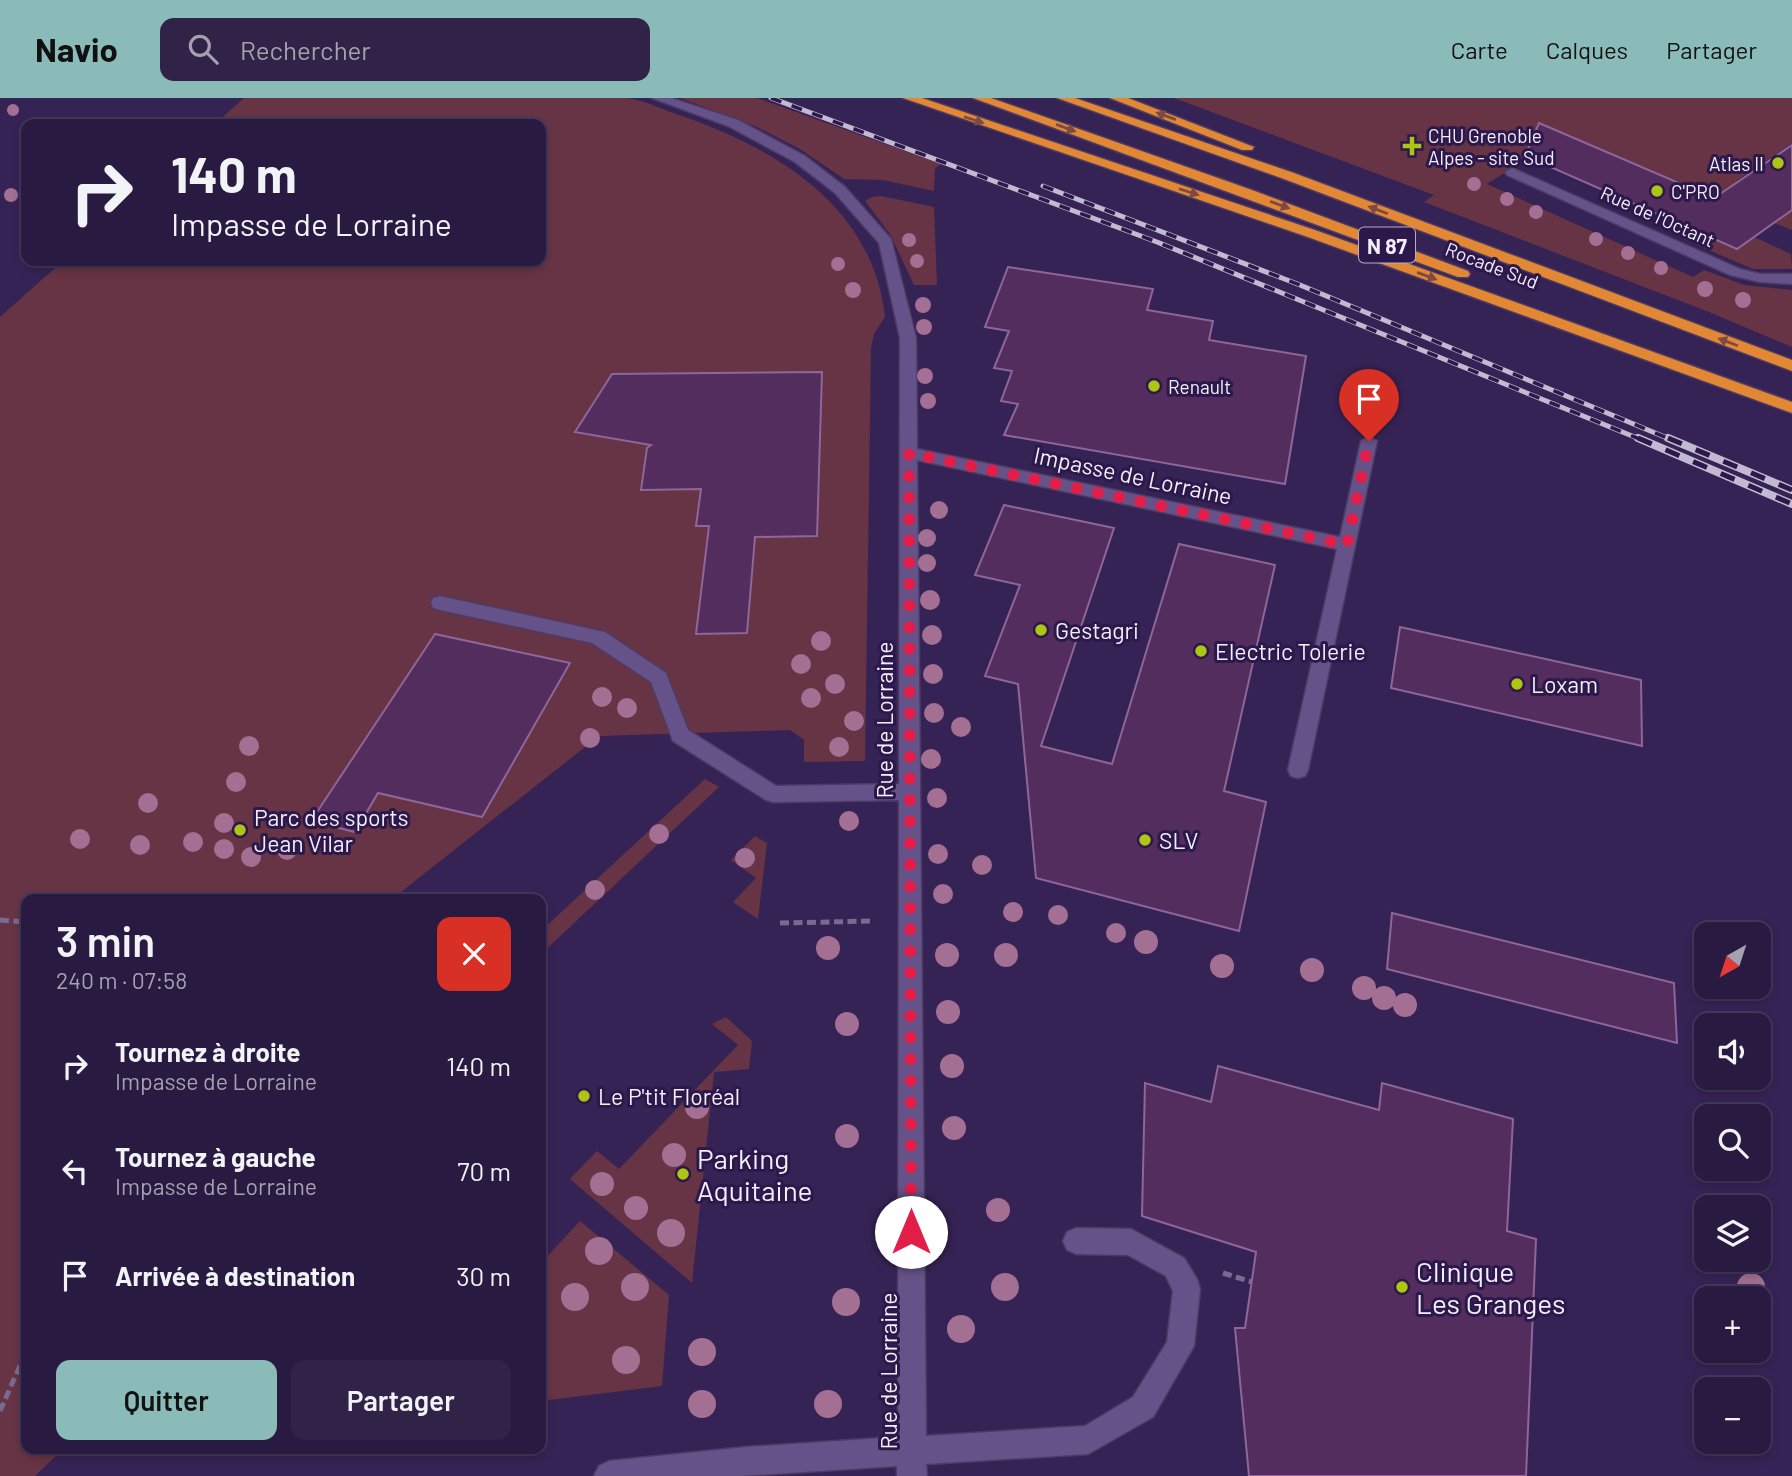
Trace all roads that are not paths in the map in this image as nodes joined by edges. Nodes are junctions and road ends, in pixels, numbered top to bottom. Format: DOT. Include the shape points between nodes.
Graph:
graph roads {
  1 [pos="658,98"];
  2 [pos="909,98"];
  3 [pos="979,98"];
  4 [pos="1063,98"];
  5 [pos="1116,98"];
  6 [pos="1512,172"];
  7 [pos="1289,176"];
  8 [pos="1792,279"];
  9 [pos="1792,366"];
  10 [pos="1792,406"];
  11 [pos="1369,441"];
  12 [pos="909,453"];
  13 [pos="1347,545"];
  14 [pos="440,603"];
  15 [pos="1298,770"];
  16 [pos="909,792"];
  17 [pos="1076,1241"];
  18 [pos="913,1463"];
  19 [pos="609,1476"];
  1 -- 12 [label="street, Rue de Lorraine" via="733,122 800,159 840,190 886,242 908,338"];
  2 -- 10 [label="highway, one-way" via="1310,233"];
  3 -- 10 [label="highway, Rocade Sud / N 87, one-way" via="1412,254"];
  4 -- 7 [label="highway, Rocade Sud / N 87"];
  7 -- 5 [label="highway, one-way" via="1282,159"];
  6 -- 8 [label="street, Rue de l'Octant" via="1735,272"];
  9 -- 7 [label="highway, Rocade Sud / N 87, one-way"];
  11 -- 13 [label="street"];
  12 -- 13 [label="street, Impasse de Lorraine"];
  12 -- 16 [label="street, Rue de Lorraine"];
  13 -- 15 [label="street"];
  14 -- 16 [label="street" via="598,638 659,678 680,735 773,794"];
  16 -- 18 [label="street, Rue de Lorraine"];
  17 -- 18 [label="street" via="1131,1242 1175,1267 1187,1289 1180,1346 1143,1406 1088,1440"];
  18 -- 19 [label="street" via="746,1461"];
}
